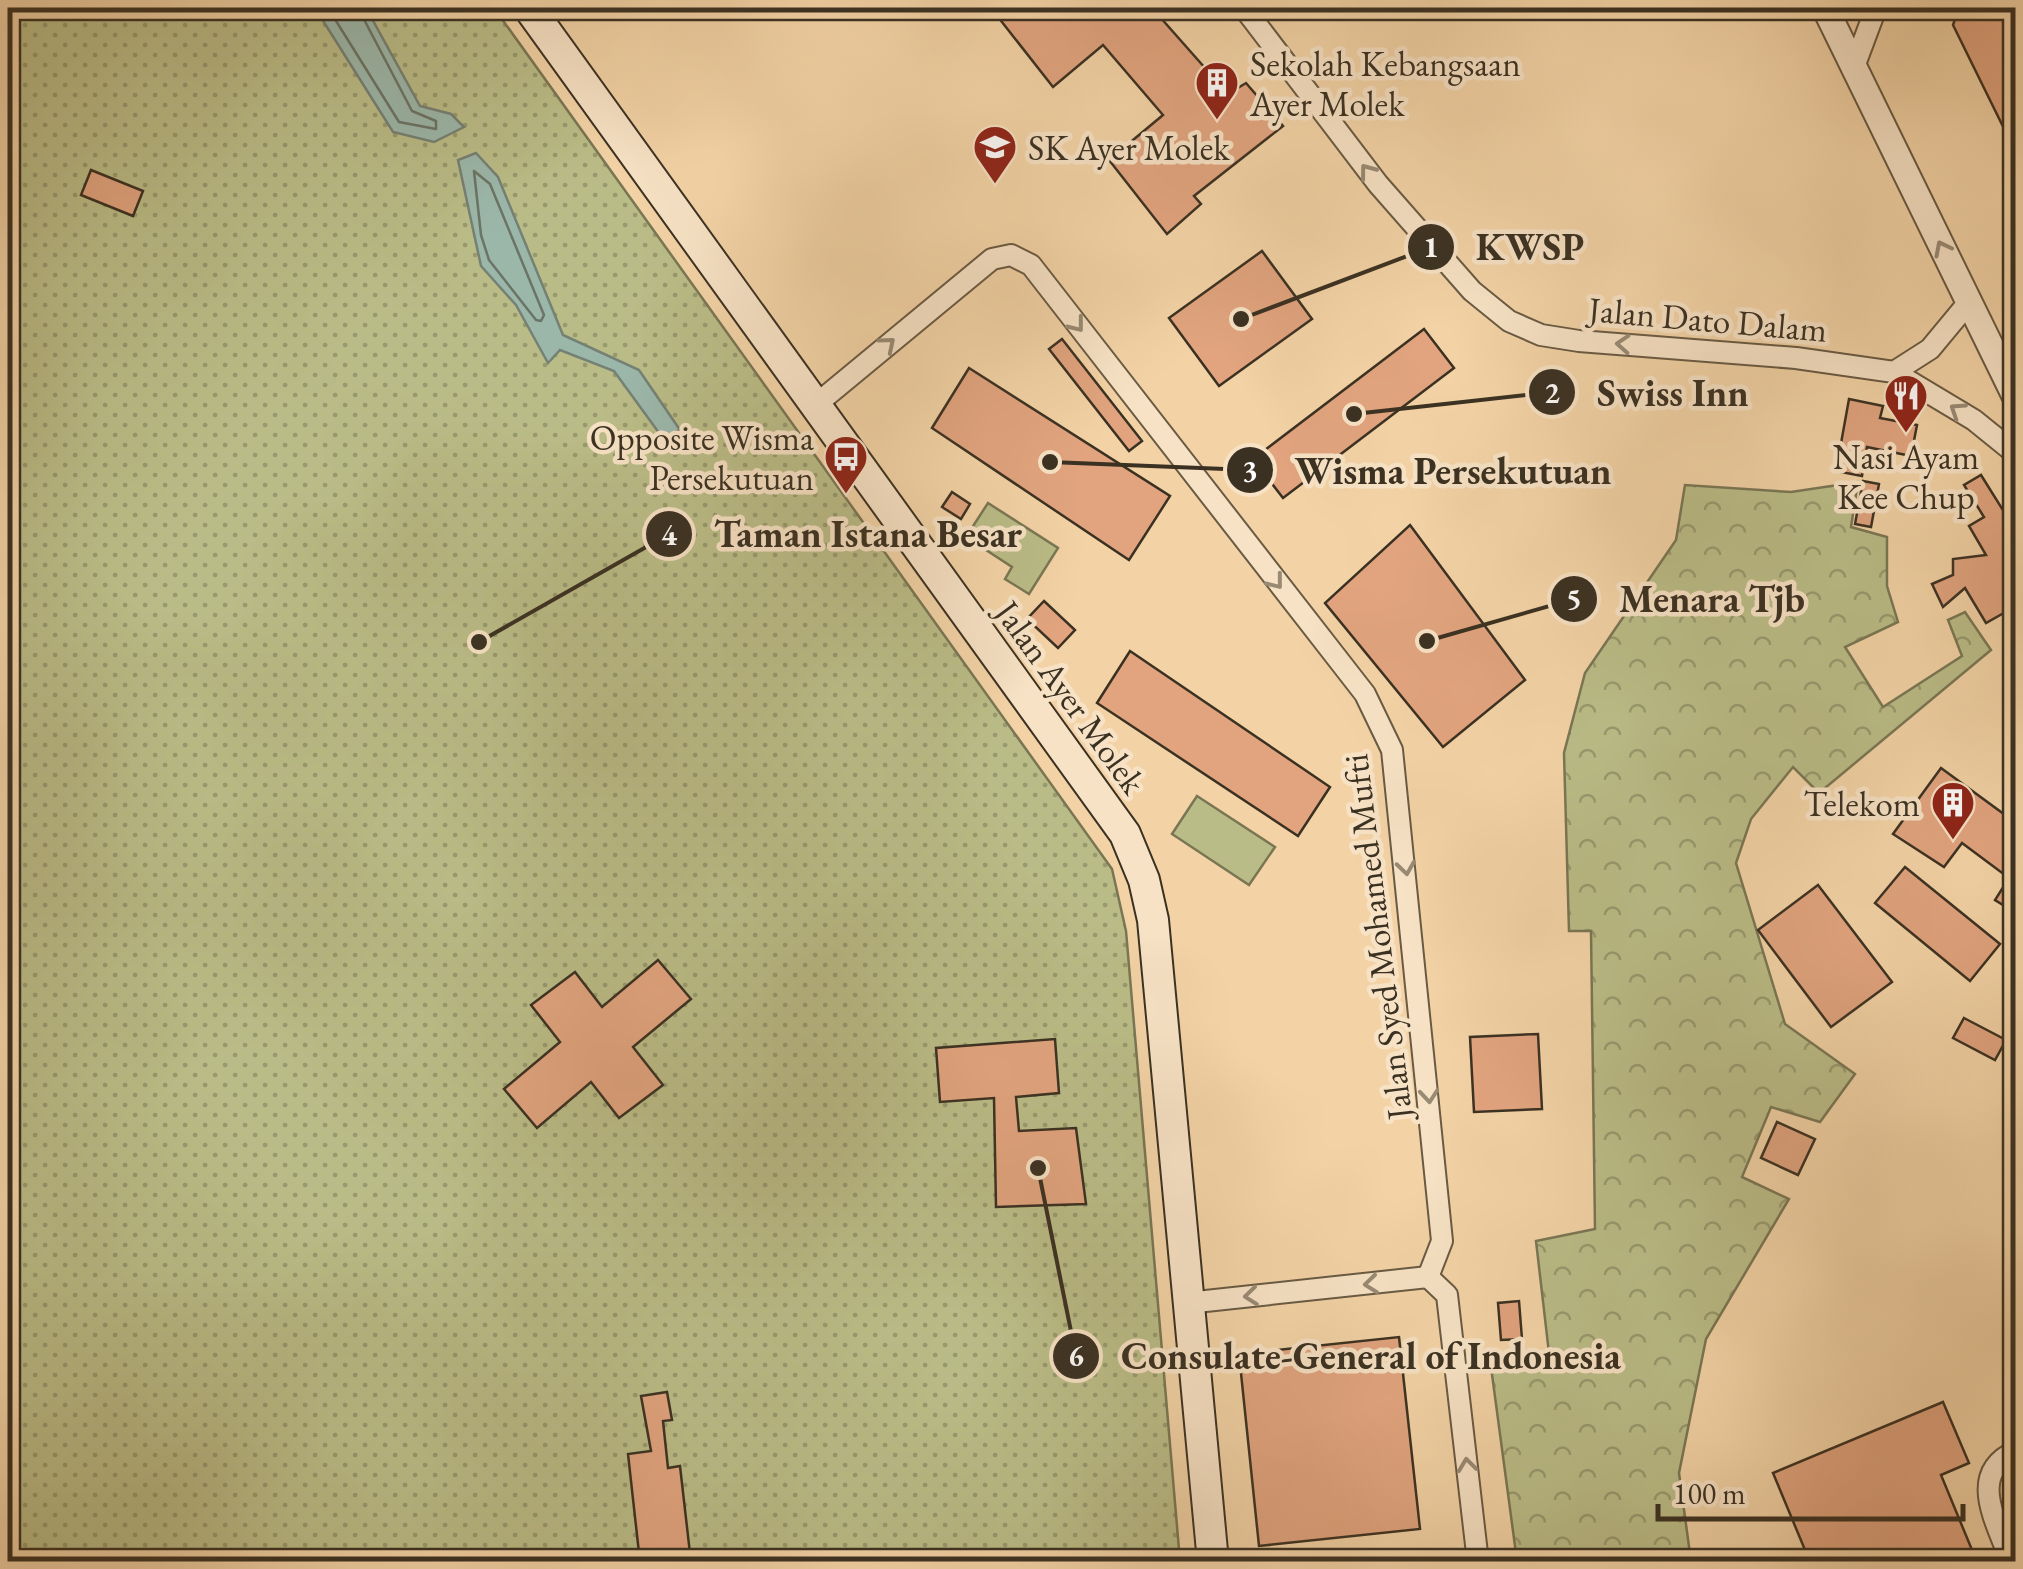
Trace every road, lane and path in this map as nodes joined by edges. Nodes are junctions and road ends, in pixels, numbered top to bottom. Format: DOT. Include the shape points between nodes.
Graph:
graph roads {
  1 [pos="528,8"];
  2 [pos="556,8"];
  3 [pos="1244,8"];
  4 [pos="1825,8"];
  5 [pos="1876,8"];
  6 [pos="553,41"];
  7 [pos="1854,67"];
  8 [pos="1968,302"];
  9 [pos="1894,372"];
  10 [pos="2016,398"];
  11 [pos="813,407"];
  12 [pos="2016,454"];
  13 [pos="1428,1276"];
  14 [pos="1188,1303"];
  15 [pos="2016,1451"];
  16 [pos="1213,1562"];
  17 [pos="1478,1562"];
  18 [pos="2011,1562"];
  1 -- 6 [label="main road, Jalan Ayer Molek"];
  2 -- 6 [label="main road"];
  9 -- 3 [label="street, Jalan Dato Dalam, one-way" via="1579,340 1509,321 1472,291 1378,184"];
  4 -- 7 [label="street"];
  5 -- 7 [label="street"];
  6 -- 11 [label="main road, Jalan Ayer Molek"];
  8 -- 7 [label="street, one-way"];
  8 -- 9 [label="street" via="1930,349"];
  8 -- 10 [label="street"];
  12 -- 9 [label="street, Jalan Dato Dalam, one-way"];
  11 -- 13 [label="street, Jalan Syed Mohamed Mufti, one-way" via="992,260 1011,255 1031,265 1364,694 1392,750 1410,896 1442,1241"];
  11 -- 14 [label="main road, Jalan Ayer Molek" via="1125,834 1153,920"];
  13 -- 14 [label="street, one-way"];
  17 -- 13 [label="street, one-way" via="1446,1295"];
  14 -- 16 [label="main road, Jalan Ayer Molek"];
  15 -- 18 [label="street" via="1988,1473 1987,1496"];
}
